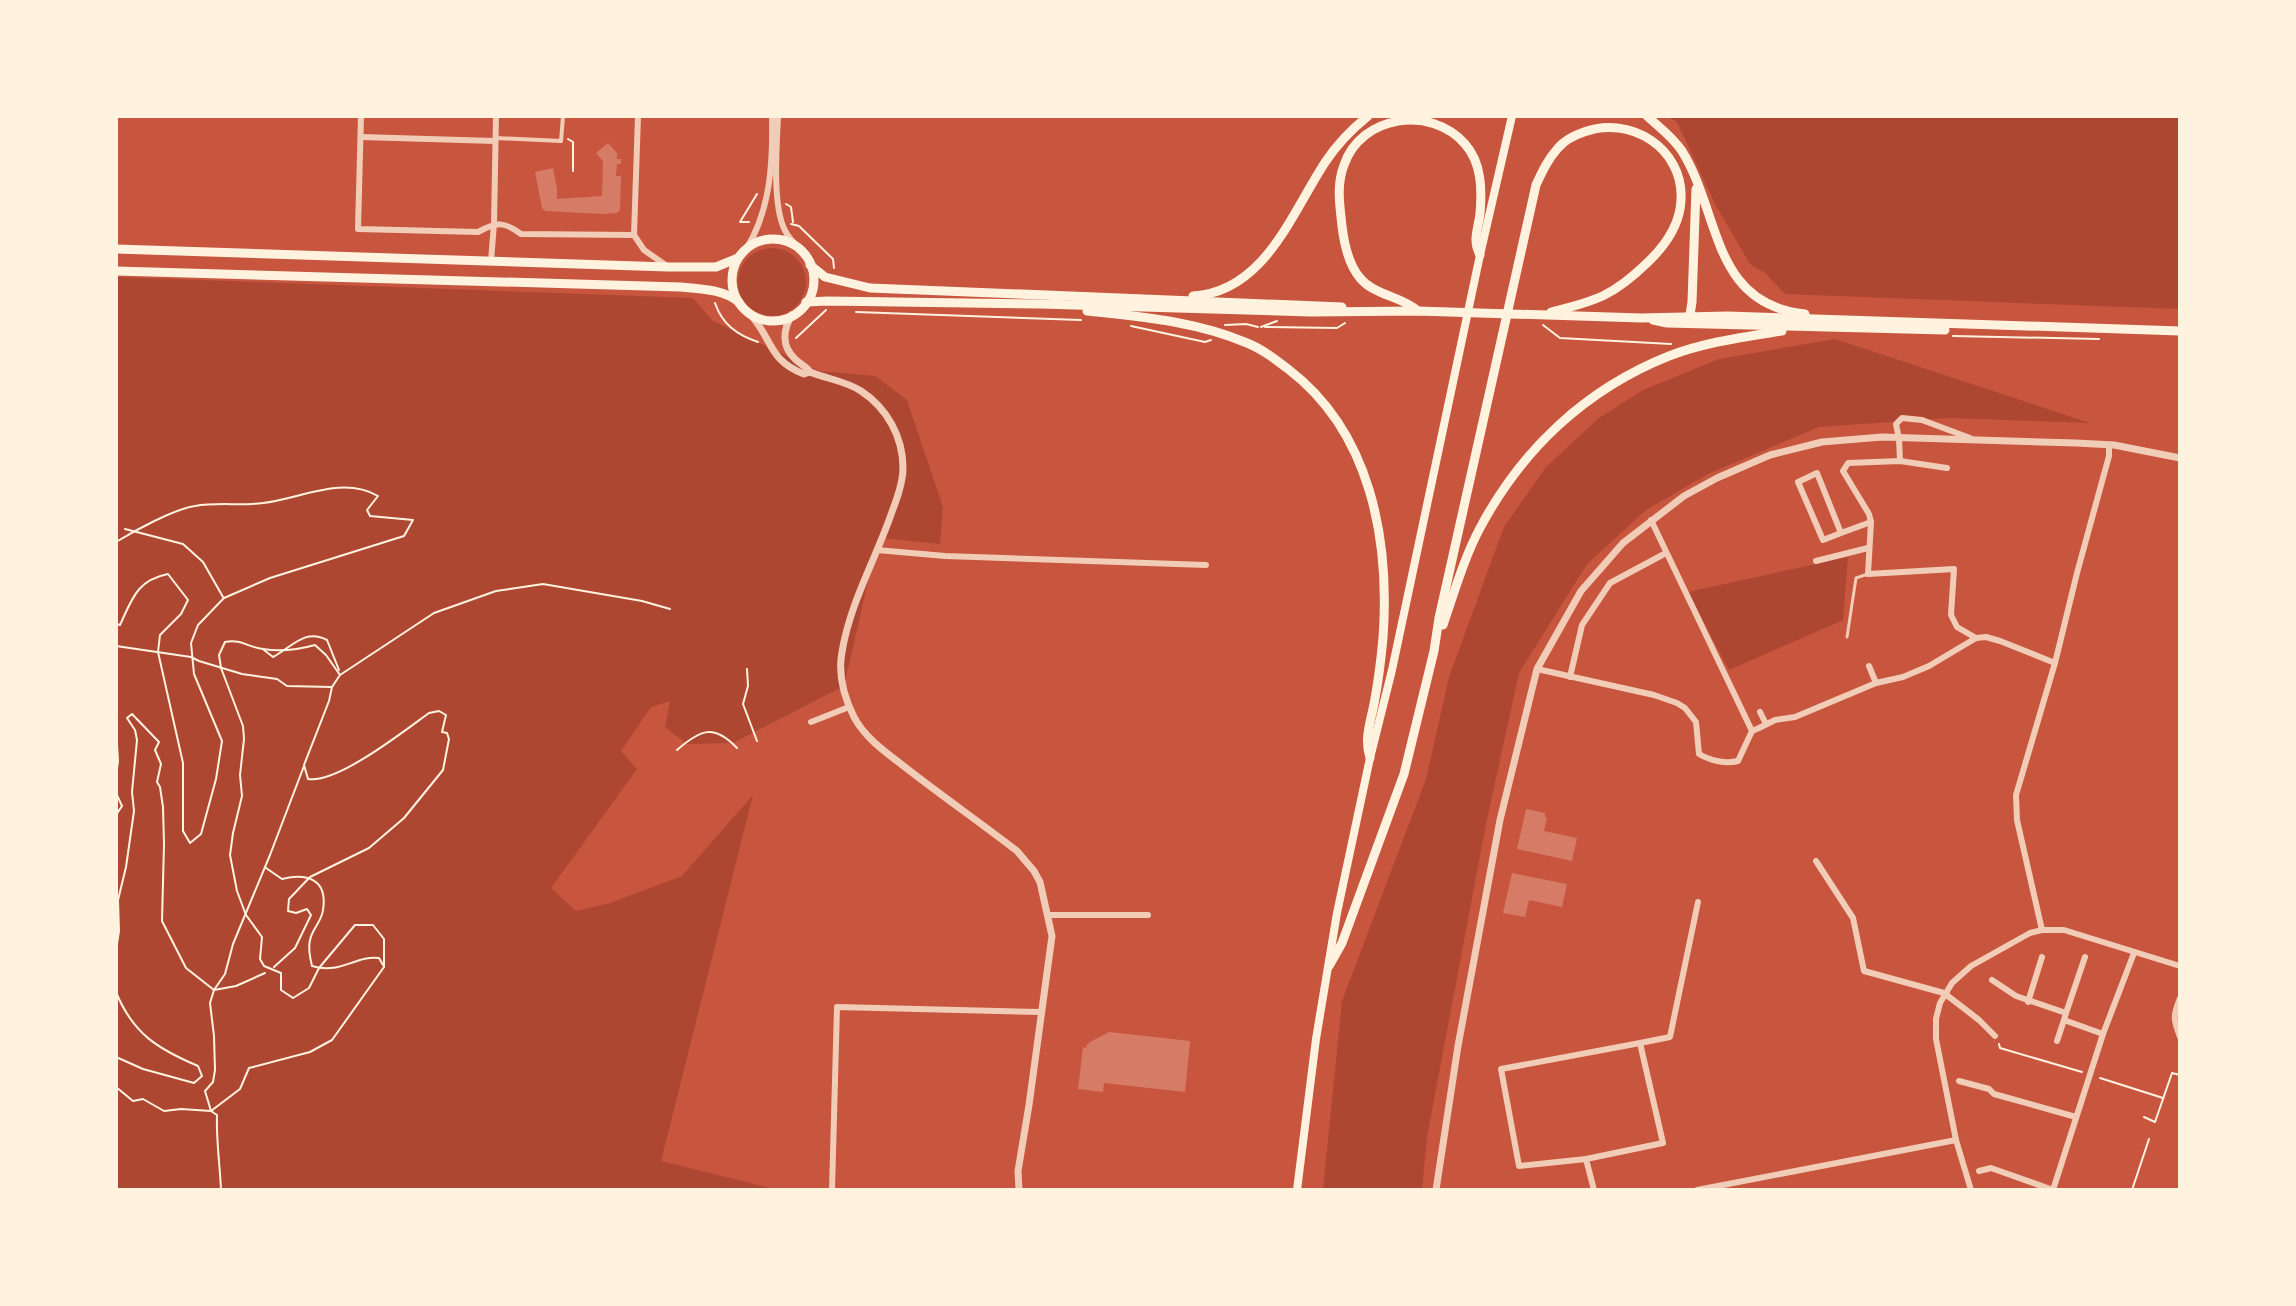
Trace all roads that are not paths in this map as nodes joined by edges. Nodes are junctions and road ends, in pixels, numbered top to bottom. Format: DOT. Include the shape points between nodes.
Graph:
graph roads {
  1 [pos="361,116"];
  2 [pos="496,116"];
  3 [pos="563,116"];
  4 [pos="638,116"];
  5 [pos="775,116"];
  6 [pos="1368,116"];
  7 [pos="1512,116"];
  8 [pos="1647,116"];
  9 [pos="361,137"];
  10 [pos="495,139"];
  11 [pos="1696,181"];
  12 [pos="494,224"];
  13 [pos="634,235"];
  14 [pos="799,248"];
  15 [pos="116,249"];
  16 [pos="746,249"];
  17 [pos="1480,255"];
  18 [pos="738,258"];
  19 [pos="491,261"];
  20 [pos="810,265"];
  21 [pos="668,267"];
  22 [pos="116,271"];
  23 [pos="1117,298"];
  24 [pos="739,302"];
  25 [pos="806,302"];
  26 [pos="1040,304"];
  27 [pos="1397,311"];
  28 [pos="1418,311"];
  29 [pos="748,312"];
  30 [pos="792,315"];
  31 [pos="1536,315"];
  32 [pos="1690,315"];
  33 [pos="1641,318"];
  34 [pos="1840,320"];
  35 [pos="1673,323"];
  36 [pos="1806,327"];
  37 [pos="2180,334"];
  38 [pos="810,372"];
  39 [pos="1899,439"];
  40 [pos="1974,439"];
  41 [pos="2109,445"];
  42 [pos="2180,458"];
  43 [pos="1900,461"];
  44 [pos="1947,468"];
  45 [pos="1651,520"];
  46 [pos="1871,522"];
  47 [pos="1841,533"];
  48 [pos="1868,548"];
  49 [pos="877,550"];
  50 [pos="1666,553"];
  51 [pos="1816,561"];
  52 [pos="1206,565"];
  53 [pos="1868,574"];
  54 [pos="1847,637"];
  55 [pos="1976,638"];
  56 [pos="1434,651"];
  57 [pos="2055,663"];
  58 [pos="1869,666"];
  59 [pos="1537,669"];
  60 [pos="1570,677"];
  61 [pos="1876,683"];
  62 [pos="849,707"];
  63 [pos="1760,712"];
  64 [pos="811,722"];
  65 [pos="1766,724"];
  66 [pos="1752,731"];
  67 [pos="1370,758"];
  68 [pos="1816,861"];
  69 [pos="1698,902"];
  70 [pos="1048,915"];
  71 [pos="1148,915"];
  72 [pos="2042,930"];
  73 [pos="2134,953"];
  74 [pos="2042,957"];
  75 [pos="2085,957"];
  76 [pos="1329,966"];
  77 [pos="2180,966"];
  78 [pos="1992,980"];
  79 [pos="1944,993"];
  80 [pos="2180,998"];
  81 [pos="2028,1002"];
  82 [pos="1041,1012"];
  83 [pos="2065,1016"];
  84 [pos="2103,1034"];
  85 [pos="1995,1036"];
  86 [pos="2180,1037"];
  87 [pos="2057,1041"];
  88 [pos="1640,1043"];
  89 [pos="1959,1081"];
  90 [pos="2076,1117"];
  91 [pos="1956,1140"];
  92 [pos="1586,1159"];
  93 [pos="1979,1171"];
  94 [pos="1710,1189"];
  95 [pos="832,1190"];
  96 [pos="1019,1190"];
  97 [pos="1297,1190"];
  98 [pos="1436,1190"];
  99 [pos="1594,1190"];
  100 [pos="1697,1190"];
  101 [pos="1971,1190"];
  102 [pos="2053,1190"];
  1 -- 9 [label="street"];
  2 -- 10 [label="street"];
  3 -- 10 [label="street" via="561,141"];
  4 -- 13 [label="street"];
  5 -- 14 [label="street" via="782,223"];
  5 -- 16 [label="street" via="760,223"];
  6 -- 23 [label="main road" via="1327,158 1270,251 1248,274 1199,296"];
  7 -- 17 [label="main road"];
  8 -- 11 [label="main road" via="1672,138"];
  9 -- 10 [label="street"];
  9 -- 12 [label="street" via="358,229 478,232"];
  10 -- 12 [label="street"];
  11 -- 32 [label="main road"];
  11 -- 34 [label="main road" via="1724,258 1748,292 1782,309"];
  12 -- 13 [label="street" via="521,234"];
  12 -- 19 [label="street"];
  13 -- 21 [label="street" via="644,250"];
  14 -- 16 [label="main road" via="772,239"];
  14 -- 20 [label="main road"];
  15 -- 19 [label="main road"];
  16 -- 18 [label="main road"];
  17 -- 28 [label="main road" via="1474,245 1481,186 1466,145 1448,129 1422,120 1400,119 1375,128 1344,163 1338,188 1344,240 1360,278"];
  17 -- 67 [label="main road"];
  18 -- 21 [label="main road" via="716,267"];
  18 -- 24 [label="main road" via="732,280"];
  19 -- 21 [label="main road"];
  20 -- 23 [label="main road" via="825,277 870,288"];
  20 -- 25 [label="main road" via="813,284"];
  22 -- 24 [label="main road" via="680,287 714,291"];
  23 -- 27 [label="main road"];
  24 -- 29 [label="main road"];
  25 -- 26 [label="main road"];
  25 -- 30 [label="main road"];
  26 -- 27 [label="main road"];
  26 -- 67 [label="main road" via="1177,321 1239,339 1309,385 1340,424 1363,469 1381,549 1383,639 1366,743"];
  27 -- 28 [label="main road"];
  28 -- 31 [label="main road"];
  29 -- 30 [label="main road" via="768,320"];
  29 -- 38 [label="street" via="784,365"];
  30 -- 38 [label="street" via="785,341"];
  31 -- 33 [label="main road"];
  31 -- 56 [label="main road" via="1620,288 1671,235 1682,202 1681,187 1668,155 1654,142 1619,126 1578,134 1560,145 1536,185"];
  32 -- 33 [label="main road"];
  32 -- 34 [label="main road"];
  32 -- 35 [label="main road"];
  33 -- 35 [label="main road"];
  34 -- 37 [label="main road"];
  35 -- 36 [label="main road"];
  36 -- 37 [label="main road"];
  36 -- 56 [label="main road" via="1669,356 1605,387 1548,433 1500,492 1479,531"];
  38 -- 49 [label="street" via="852,386 874,401 899,440 902,482"];
  39 -- 40 [label="street"];
  39 -- 40 [label="street" via="1896,424 1902,418"];
  39 -- 43 [label="street"];
  39 -- 45 [label="street" via="1822,442 1770,455 1684,496"];
  40 -- 41 [label="street"];
  41 -- 42 [label="street"];
  41 -- 57 [label="street"];
  43 -- 44 [label="street"];
  43 -- 46 [label="street" via="1848,463 1843,471"];
  45 -- 50 [label="street"];
  45 -- 59 [label="street" via="1581,591"];
  46 -- 47 [label="street"];
  46 -- 48 [label="street"];
  47 -- 47 [label="street" via="1823,540 1798,482 1817,473"];
  48 -- 51 [label="street"];
  48 -- 53 [label="street"];
  49 -- 52 [label="street"];
  49 -- 62 [label="street" via="842,652"];
  50 -- 60 [label="street" via="1610,583 1582,625"];
  50 -- 66 [label="street"];
  53 -- 54 [label="lane" via="1856,578"];
  53 -- 55 [label="street" via="1954,569 1951,615 1957,627"];
  55 -- 57 [label="street" via="2000,641"];
  55 -- 61 [label="street" via="1929,666"];
  56 -- 76 [label="main road" via="1404,774"];
  57 -- 72 [label="street" via="2016,795"];
  58 -- 61 [label="street"];
  59 -- 60 [label="street"];
  59 -- 98 [label="street" via="1500,820"];
  60 -- 66 [label="street" via="1677,703 1696,722 1699,754 1706,758 1738,761"];
  61 -- 65 [label="street"];
  62 -- 64 [label="street"];
  62 -- 70 [label="street" via="877,745 1017,851 1040,882"];
  63 -- 65 [label="street"];
  65 -- 66 [label="street"];
  67 -- 76 [label="main road"];
  68 -- 79 [label="street" via="1853,918 1864,971"];
  69 -- 88 [label="street" via="1670,1037"];
  70 -- 71 [label="street"];
  70 -- 82 [label="street" via="1052,936"];
  72 -- 73 [label="street" via="2064,930"];
  72 -- 79 [label="street" via="1971,966"];
  73 -- 77 [label="street"];
  73 -- 84 [label="street"];
  74 -- 81 [label="street"];
  75 -- 83 [label="street"];
  76 -- 97 [label="main road"];
  78 -- 81 [label="street"];
  79 -- 85 [label="street"];
  79 -- 91 [label="street" via="1936,1039"];
  80 -- 86 [label="street" via="2173,1012"];
  81 -- 83 [label="street"];
  82 -- 95 [label="street" via="837,1007"];
  82 -- 96 [label="street"];
  83 -- 84 [label="street"];
  83 -- 87 [label="street"];
  84 -- 90 [label="street"];
  88 -- 92 [label="street" via="1663,1143"];
  88 -- 92 [label="street" via="1501,1069 1519,1166"];
  89 -- 90 [label="street"];
  90 -- 102 [label="street"];
  91 -- 94 [label="street"];
  91 -- 101 [label="street"];
  92 -- 99 [label="street"];
  93 -- 102 [label="street" via="1991,1168"];
  94 -- 100 [label="street"];
}
